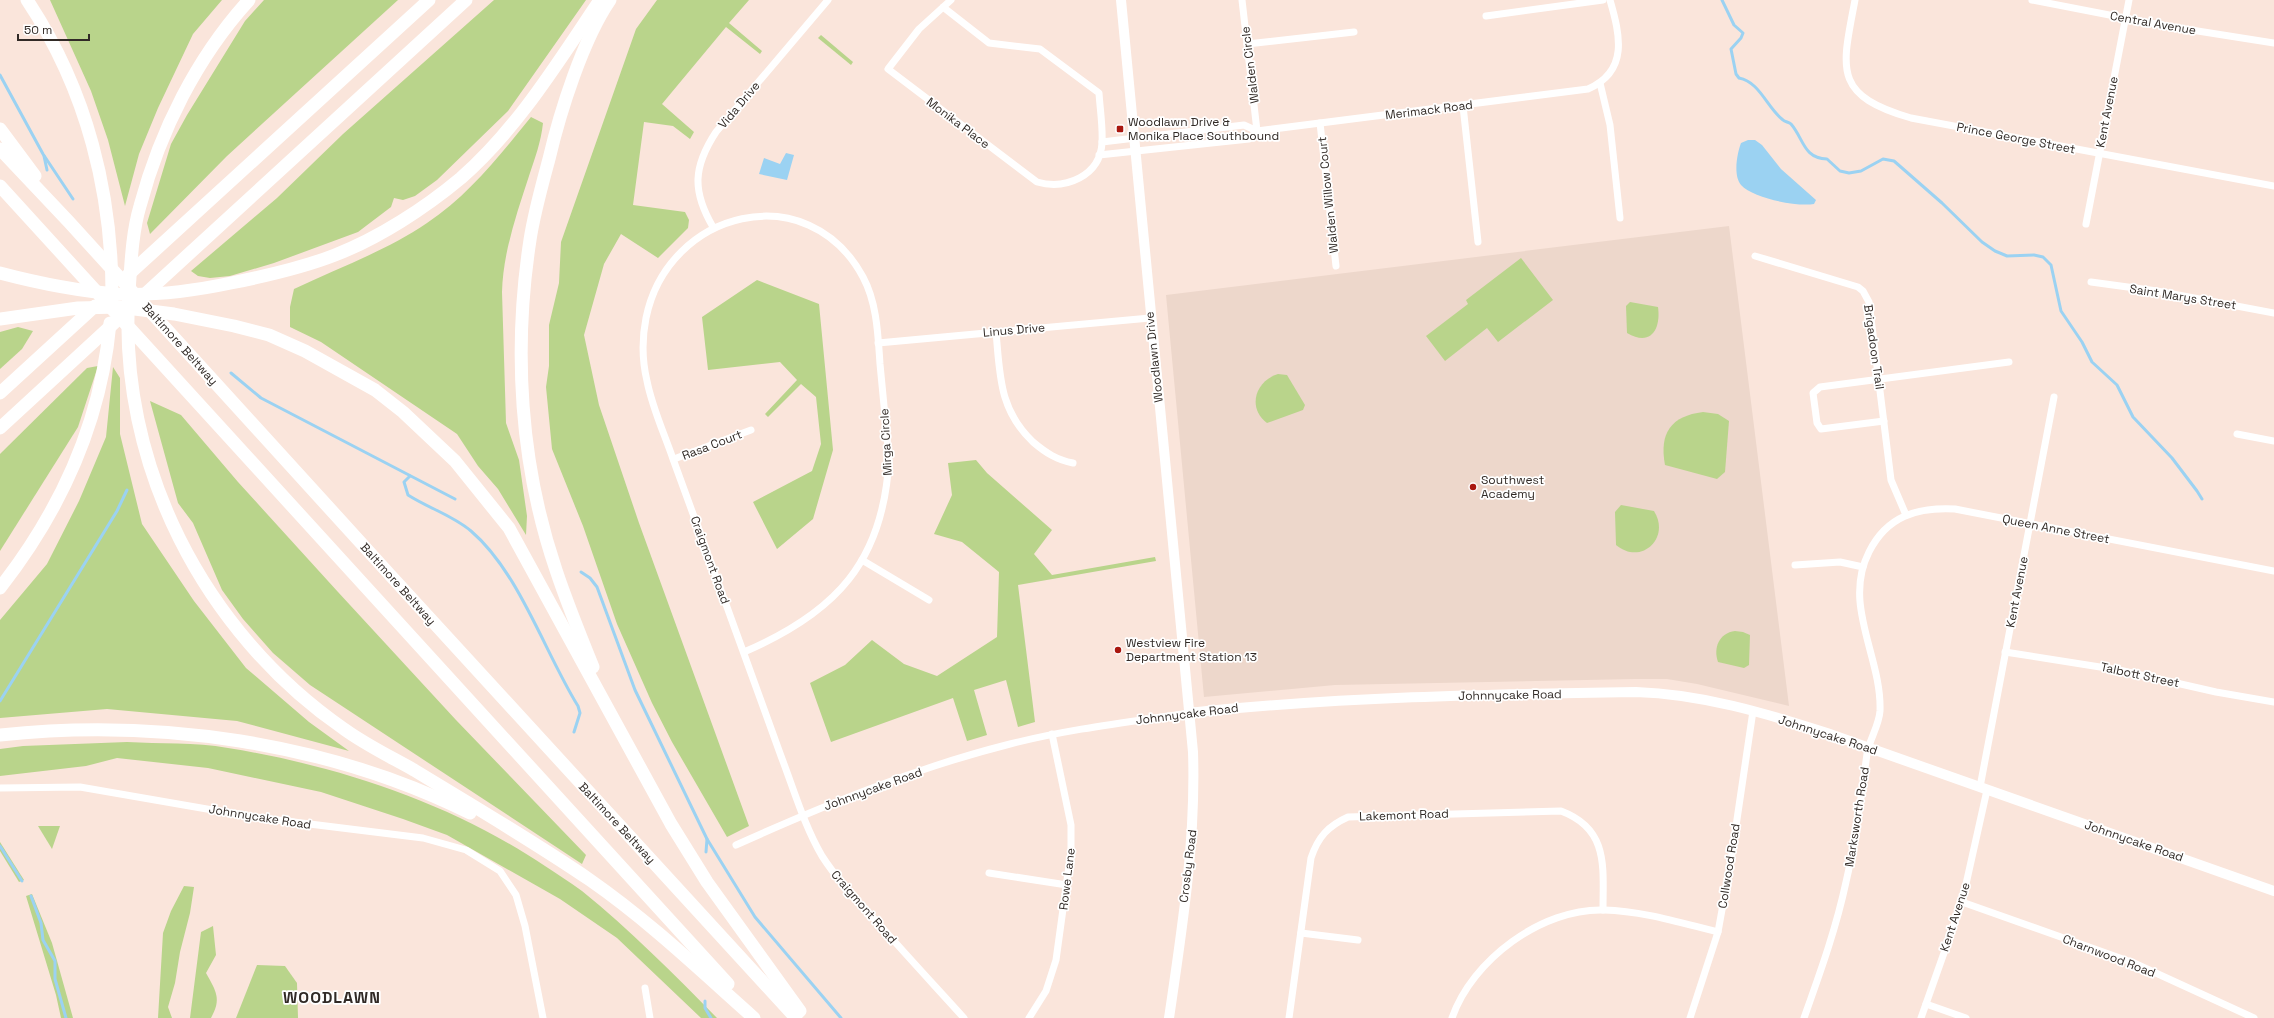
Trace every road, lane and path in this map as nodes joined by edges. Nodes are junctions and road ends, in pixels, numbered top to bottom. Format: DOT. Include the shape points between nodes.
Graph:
graph roads {
  1 [pos="27,0"];
  2 [pos="249,0"];
  3 [pos="429,0"];
  4 [pos="466,0"];
  5 [pos="600,0"];
  6 [pos="610,0"];
  7 [pos="828,0"];
  8 [pos="951,0"];
  9 [pos="1121,0"];
  10 [pos="1242,0"];
  11 [pos="1603,0"];
  12 [pos="1610,0"];
  13 [pos="1855,0"];
  14 [pos="2032,0"];
  15 [pos="2129,0"];
  16 [pos="943,8"];
  17 [pos="1486,16"];
  18 [pos="2126,18"];
  19 [pos="1354,32"];
  20 [pos="2274,43"];
  21 [pos="1247,44"];
  22 [pos="1600,83"];
  23 [pos="1463,106"];
  24 [pos="1320,123"];
  25 [pos="0,129"];
  26 [pos="1257,130"];
  27 [pos="1134,138"];
  28 [pos="1102,145"];
  29 [pos="0,149"];
  30 [pos="1135,151"];
  31 [pos="2099,153"];
  32 [pos="1099,155"];
  33 [pos="0,186"];
  34 [pos="2274,186"];
  35 [pos="0,196"];
  36 [pos="1620,218"];
  37 [pos="69,222"];
  38 [pos="2086,224"];
  39 [pos="713,228"];
  40 [pos="1478,242"];
  41 [pos="1755,256"];
  42 [pos="1336,266"];
  43 [pos="857,267"];
  44 [pos="0,273"];
  45 [pos="2091,282"];
  46 [pos="102,297"];
  47 [pos="2274,313"];
  48 [pos="0,318"];
  49 [pos="1150,318"];
  50 [pos="996,332"];
  51 [pos="878,343"];
  52 [pos="2009,362"];
  53 [pos="1879,378"];
  54 [pos="0,393"];
  55 [pos="2054,398"];
  56 [pos="1884,421"];
  57 [pos="0,428"];
  58 [pos="751,430"];
  59 [pos="2237,434"];
  60 [pos="2274,441"];
  61 [pos="674,459"];
  62 [pos="1073,463"];
  63 [pos="1906,514"];
  64 [pos="2030,523"];
  65 [pos="862,560"];
  66 [pos="1794,565"];
  67 [pos="1863,567"];
  68 [pos="2274,571"];
  69 [pos="0,588"];
  70 [pos="929,600"];
  71 [pos="744,652"];
  72 [pos="2005,652"];
  73 [pos="2274,702"];
  74 [pos="1753,711"];
  75 [pos="1189,713"];
  76 [pos="616,727"];
  77 [pos="1052,734"];
  78 [pos="0,735"];
  79 [pos="1868,748"];
  80 [pos="0,788"];
  81 [pos="1984,788"];
  82 [pos="803,815"];
  83 [pos="536,845"];
  84 [pos="736,845"];
  85 [pos="989,873"];
  86 [pos="1067,885"];
  87 [pos="2274,891"];
  88 [pos="1962,902"];
  89 [pos="1603,910"];
  90 [pos="1718,932"];
  91 [pos="1301,933"];
  92 [pos="1358,940"];
  93 [pos="645,988"];
  94 [pos="1926,1004"];
  95 [pos="543,1018"];
  96 [pos="650,1018"];
  97 [pos="754,1018"];
  98 [pos="759,1018"];
  99 [pos="796,1018"];
  100 [pos="805,1018"];
  101 [pos="964,1018"];
  102 [pos="1030,1018"];
  103 [pos="1169,1018"];
  104 [pos="1289,1018"];
  105 [pos="1452,1018"];
  106 [pos="1690,1018"];
  107 [pos="1804,1018"];
  108 [pos="1921,1018"];
  109 [pos="1966,1018"];
  110 [pos="2254,1018"];
  1 -- 69 [label="highway" via="55,45 76,92 102,179 109,223 112,281 107,354 99,394 87,432 62,494 28,550"];
  2 -- 83 [label="highway" via="203,60 162,140 139,207 132,249 128,310 130,378 134,405 154,481 184,551 206,587 230,621 284,680 346,731 494,817"];
  3 -- 54 [label="highway"];
  4 -- 57 [label="highway"];
  5 -- 44 [label="highway" via="521,114 461,177 429,202 368,239 336,254 272,274 199,290 159,294 116,294 53,285"];
  6 -- 76 [label="highway" via="587,45 555,132 530,238 524,282 521,373 528,453 548,543 571,612"];
  7 -- 39 [label="street, Vida Drive" via="716,132 707,147 697,174 697,187 704,212"];
  8 -- 16 [label="street, Monika Place"];
  9 -- 27 [label="main road, Woodlawn Drive"];
  10 -- 21 [label="street, Walden Circle"];
  11 -- 17 [label="street"];
  12 -- 22 [label="street" via="1618,29 1619,50 1611,72"];
  13 -- 31 [label="street, Prince George Street" via="1845,61 1847,74 1862,97 1875,105 1911,118"];
  14 -- 18 [label="street, Central Avenue"];
  15 -- 18 [label="street, Kent Avenue"];
  16 -- 28 [label="street" via="989,43 1040,49 1098,93"];
  16 -- 32 [label="street, Monika Place" via="920,29 888,69 1037,182 1056,185 1076,180 1088,173"];
  18 -- 20 [label="street, Central Avenue"];
  18 -- 31 [label="street, Kent Avenue"];
  19 -- 21 [label="street"];
  21 -- 26 [label="street, Walden Circle"];
  22 -- 23 [label="street, Merimack Road" via="1581,91"];
  22 -- 36 [label="street" via="1610,125"];
  23 -- 24 [label="street, Merimack Road"];
  23 -- 40 [label="street"];
  24 -- 26 [label="street, Merimack Road"];
  24 -- 42 [label="street, Walden Willow Court"];
  25 -- 37 [label="highway"];
  26 -- 27 [label="street, Merimack Road" via="1244,125"];
  26 -- 30 [label="street, Merimack Road" via="1249,140"];
  27 -- 28 [label="street, Merimack Road"];
  27 -- 30 [label="main road, Woodlawn Drive"];
  28 -- 32 [label="street, Monika Place"];
  29 -- 37 [label="highway, Baltimore Beltway"];
  30 -- 32 [label="street, Merimack Road"];
  30 -- 49 [label="main road, Woodlawn Drive"];
  31 -- 34 [label="street, Prince George Street"];
  31 -- 38 [label="street, Kent Avenue"];
  33 -- 46 [label="highway"];
  35 -- 46 [label="highway"];
  37 -- 99 [label="highway, Baltimore Beltway"];
  39 -- 43 [label="street, Craigmont Road" via="744,218 761,216 780,216 795,220 822,233 846,253"];
  39 -- 61 [label="street, Craigmont Road" via="672,260 661,276 646,317 646,379"];
  41 -- 53 [label="street, Brigadoon Trail" via="1858,287 1863,291 1869,302"];
  43 -- 51 [label="street, Mirga Circle" via="872,296"];
  45 -- 47 [label="street, Saint Marys Street" via="2157,291"];
  46 -- 98 [label="highway"];
  48 -- 76 [label="highway" via="78,308 119,307 174,314 269,335 305,351 375,390 409,417 455,461 509,528"];
  49 -- 50 [label="street, Linus Drive"];
  49 -- 75 [label="main road, Woodlawn Drive"];
  50 -- 51 [label="street, Linus Drive"];
  50 -- 62 [label="street" via="1002,389 1012,416 1041,449"];
  51 -- 65 [label="street, Mirga Circle" via="889,458 888,480 878,524"];
  52 -- 53 [label="street"];
  53 -- 56 [label="street, Brigadoon Trail"];
  53 -- 56 [label="street" via="1820,387 1816,389 1813,397 1817,423 1821,429"];
  55 -- 64 [label="street, Kent Avenue"];
  56 -- 63 [label="street, Brigadoon Trail" via="1891,480"];
  58 -- 61 [label="street, Rasa Court"];
  59 -- 60 [label="street"];
  61 -- 71 [label="street, Craigmont Road"];
  63 -- 64 [label="street, Queen Anne Street" via="1919,510 1955,509"];
  63 -- 67 [label="street, Queen Anne Street" via="1880,535 1868,552"];
  64 -- 68 [label="street, Queen Anne Street"];
  64 -- 72 [label="street, Kent Avenue"];
  65 -- 70 [label="street"];
  65 -- 71 [label="street, Mirga Circle" via="848,581 815,614 779,637"];
  66 -- 67 [label="street" via="1840,562"];
  67 -- 79 [label="street, Marksworth Road" via="1859,599 1880,712"];
  71 -- 82 [label="street, Craigmont Road"];
  72 -- 73 [label="street, Talbott Street" via="2119,670"];
  72 -- 81 [label="street, Kent Avenue"];
  74 -- 75 [label="main road, Johnnycake Road" via="1692,697 1636,692 1330,700"];
  74 -- 79 [label="main road, Johnnycake Road"];
  74 -- 90 [label="street, Collwood Road"];
  75 -- 77 [label="street, Johnnycake Road"];
  75 -- 103 [label="main road, Crosby Road" via="1195,795 1193,837"];
  76 -- 100 [label="highway" via="670,824 707,882"];
  77 -- 82 [label="street, Johnnycake Road" via="908,775"];
  77 -- 86 [label="street, Rowe Lane" via="1071,825"];
  78 -- 83 [label="highway" via="145,731 228,738 327,760 406,786 447,801"];
  79 -- 81 [label="main road, Johnnycake Road"];
  79 -- 107 [label="street, Marksworth Road" via="1846,884 1831,940"];
  80 -- 95 [label="street, Johnnycake Road" via="80,787 254,818 423,838 466,850 489,862 509,882 516,895 525,926"];
  81 -- 87 [label="main road, Johnnycake Road"];
  81 -- 88 [label="street, Kent Avenue"];
  82 -- 84 [label="street, Johnnycake Road"];
  82 -- 101 [label="street, Craigmont Road" via="820,852 843,885"];
  83 -- 97 [label="highway" via="629,910 673,945"];
  85 -- 86 [label="street"];
  86 -- 102 [label="street, Rowe Lane" via="1052,974 1046,991"];
  88 -- 94 [label="street, Kent Avenue"];
  88 -- 110 [label="street, Charnwood Road" via="2134,963"];
  89 -- 90 [label="street" via="1652,916"];
  89 -- 91 [label="street, Lakemont Road" via="1603,858 1600,848 1590,830 1572,815 1561,811 1547,811 1359,816 1348,817 1329,828 1315,846 1311,858"];
  89 -- 105 [label="street" via="1581,912 1544,923 1505,947 1464,992"];
  90 -- 106 [label="street, Collwood Road"];
  91 -- 92 [label="street"];
  91 -- 104 [label="street, Lakemont Road"];
  93 -- 96 [label="street"];
  94 -- 108 [label="street, Kent Avenue"];
  94 -- 109 [label="street"];
}
